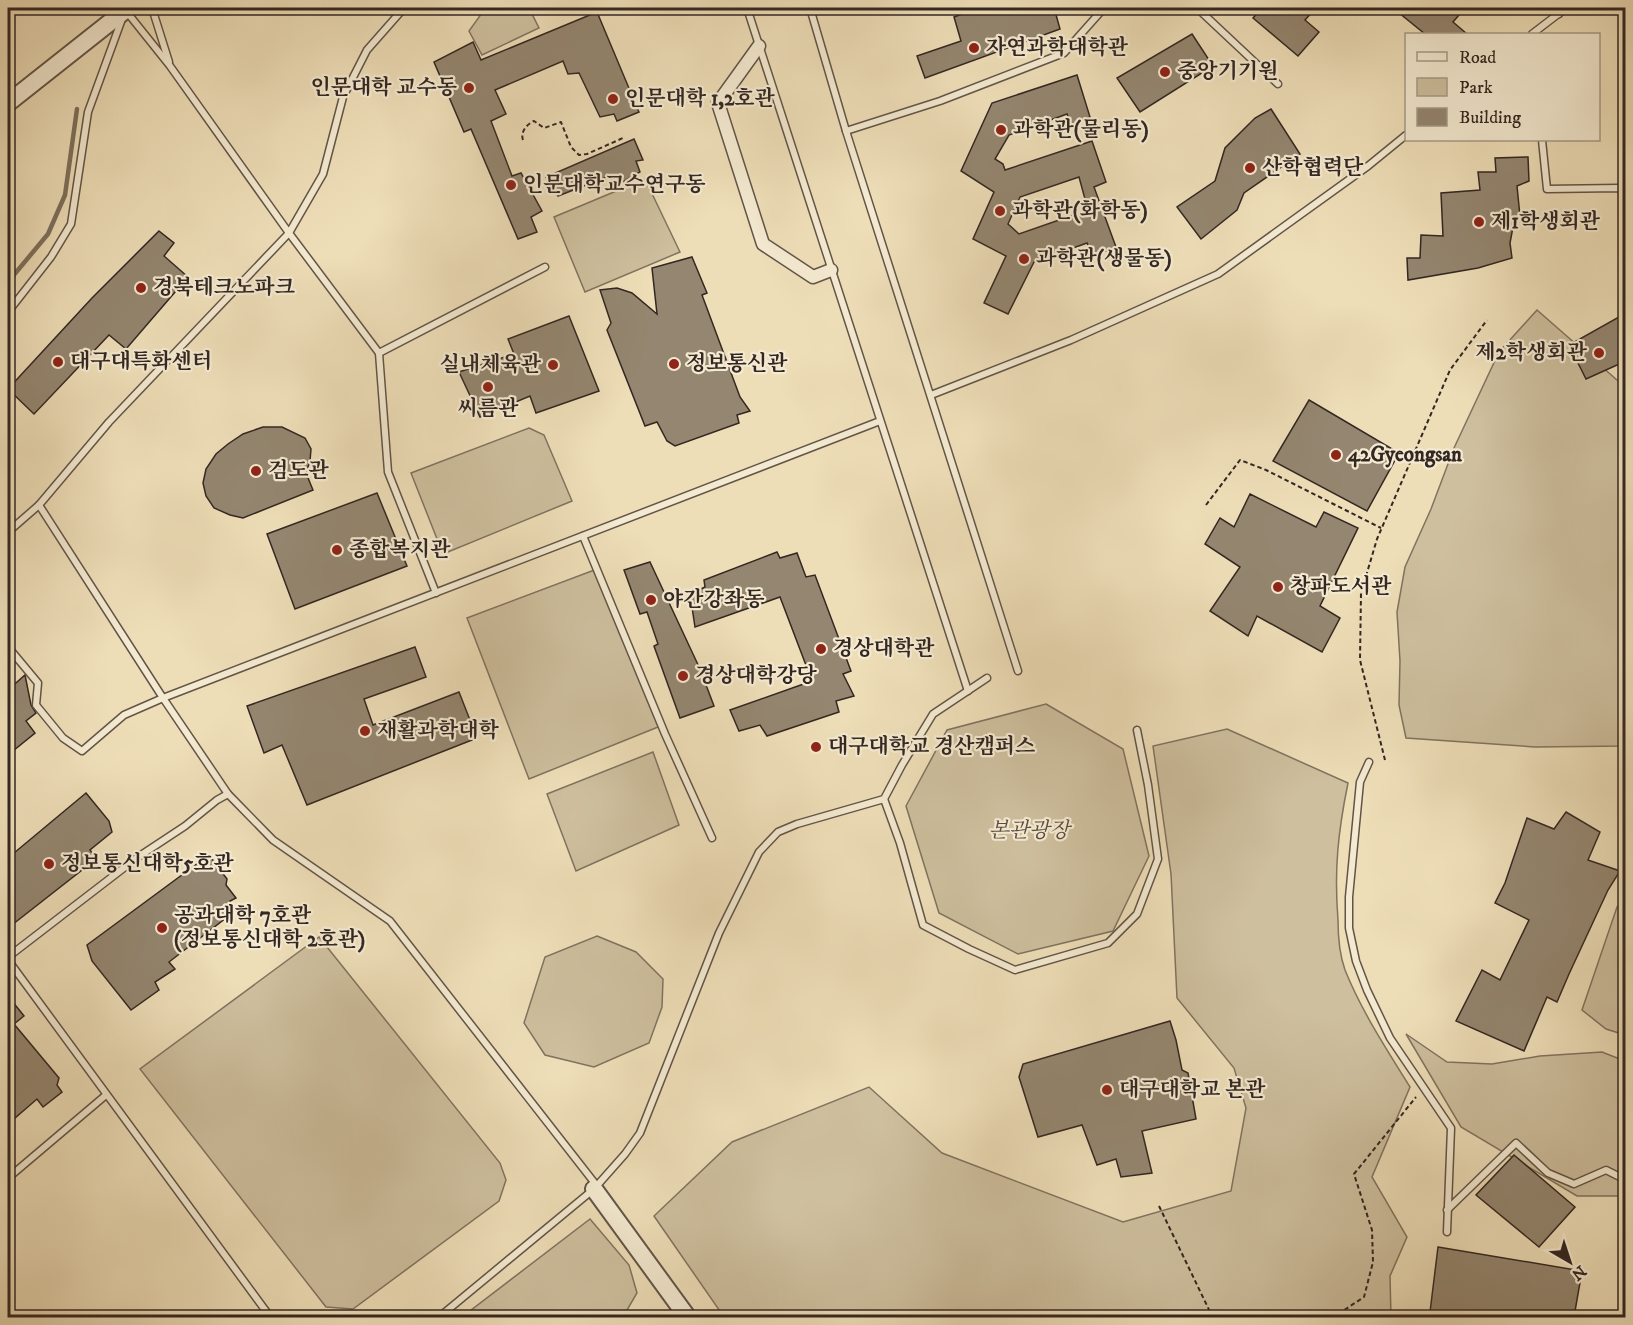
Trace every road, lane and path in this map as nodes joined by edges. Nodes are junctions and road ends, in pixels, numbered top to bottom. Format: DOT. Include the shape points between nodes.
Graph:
graph roads {
  1 [pos="125,8"];
  2 [pos="152,8"];
  3 [pos="404,8"];
  4 [pos="747,8"];
  5 [pos="810,8"];
  6 [pos="1104,8"];
  7 [pos="1197,8"];
  8 [pos="1551,8"];
  9 [pos="1566,8"];
  10 [pos="1559,14"];
  11 [pos="1533,33"];
  12 [pos="759,46"];
  13 [pos="170,66"];
  14 [pos="1278,84"];
  15 [pos="8,103"];
  16 [pos="846,131"];
  17 [pos="1405,137"];
  18 [pos="623,138"];
  19 [pos="523,140"];
  20 [pos="1542,141"];
  21 [pos="1626,190"];
  22 [pos="289,233"];
  23 [pos="545,267"];
  24 [pos="831,270"];
  25 [pos="8,312"];
  26 [pos="1487,320"];
  27 [pos="379,353"];
  28 [pos="931,395"];
  29 [pos="880,421"];
  30 [pos="39,505"];
  31 [pos="1206,505"];
  32 [pos="1382,528"];
  33 [pos="8,532"];
  34 [pos="583,536"];
  35 [pos="436,593"];
  36 [pos="8,647"];
  37 [pos="1018,671"];
  38 [pos="987,678"];
  39 [pos="968,691"];
  40 [pos="164,698"];
  41 [pos="1137,730"];
  42 [pos="1385,760"];
  43 [pos="1369,762"];
  44 [pos="228,794"];
  45 [pos="884,799"];
  46 [pos="712,838"];
  47 [pos="8,958"];
  48 [pos="1424,1088"];
  49 [pos="106,1095"];
  50 [pos="8,1178"];
  51 [pos="1626,1180"];
  52 [pos="596,1188"];
  53 [pos="1159,1206"];
  54 [pos="1448,1210"];
  55 [pos="1447,1232"];
  56 [pos="271,1317"];
  57 [pos="438,1317"];
  58 [pos="688,1317"];
  59 [pos="1213,1317"];
  60 [pos="1332,1317"];
  1 -- 13 [label="lane"];
  1 -- 15 [label="street"];
  1 -- 25 [label="lane" via="88,112 71,224"];
  2 -- 13 [label="lane"];
  3 -- 22 [label="lane" via="367,50 343,97 322,174"];
  4 -- 12 [label="lane"];
  5 -- 16 [label="lane"];
  6 -- 16 [label="lane" via="1064,53 940,101"];
  7 -- 14 [label="lane"];
  8 -- 10 [label="lane"];
  9 -- 10 [label="lane"];
  10 -- 11 [label="lane"];
  12 -- 24 [label="lane"];
  12 -- 24 [label="street" via="718,103 763,244 813,277"];
  13 -- 22 [label="lane"];
  16 -- 28 [label="lane"];
  17 -- 28 [label="lane" via="1218,274 1071,340"];
  18 -- 19 [label="path" via="579,155 571,147 561,122 544,128 534,121 523,131"];
  20 -- 21 [label="lane" via="1547,189"];
  22 -- 27 [label="lane"];
  22 -- 30 [label="lane" via="109,422"];
  23 -- 27 [label="lane"];
  24 -- 29 [label="lane"];
  26 -- 32 [label="path" via="1450,370"];
  27 -- 35 [label="lane" via="388,472"];
  28 -- 37 [label="lane"];
  29 -- 34 [label="lane"];
  29 -- 39 [label="lane"];
  30 -- 33 [label="lane"];
  30 -- 40 [label="lane"];
  31 -- 32 [label="path" via="1240,460"];
  32 -- 42 [label="path" via="1361,593 1360,660"];
  34 -- 35 [label="lane"];
  34 -- 46 [label="lane"];
  35 -- 40 [label="lane"];
  36 -- 40 [label="lane" via="38,683 36,705 63,738 82,752 124,715"];
  38 -- 39 [label="lane"];
  39 -- 45 [label="lane" via="933,714"];
  40 -- 44 [label="lane"];
  41 -- 45 [label="lane" via="1158,859 1137,914 1108,943 1015,970 923,925"];
  43 -- 48 [label="lane" via="1360,782 1349,928 1367,990 1390,1038"];
  44 -- 47 [label="lane" via="138,857"];
  44 -- 52 [label="lane" via="273,840 390,921"];
  45 -- 52 [label="lane" via="778,832 759,852 718,933 640,1133"];
  47 -- 49 [label="lane"];
  48 -- 54 [label="lane" via="1450,1128"];
  48 -- 60 [label="path" via="1354,1174 1372,1230 1372,1262 1364,1297"];
  49 -- 50 [label="lane"];
  49 -- 56 [label="lane"];
  51 -- 54 [label="lane" via="1606,1170 1574,1184 1548,1173 1516,1143"];
  52 -- 57 [label="lane"];
  52 -- 58 [label="street"];
  53 -- 59 [label="path"];
  54 -- 55 [label="lane"];
}
